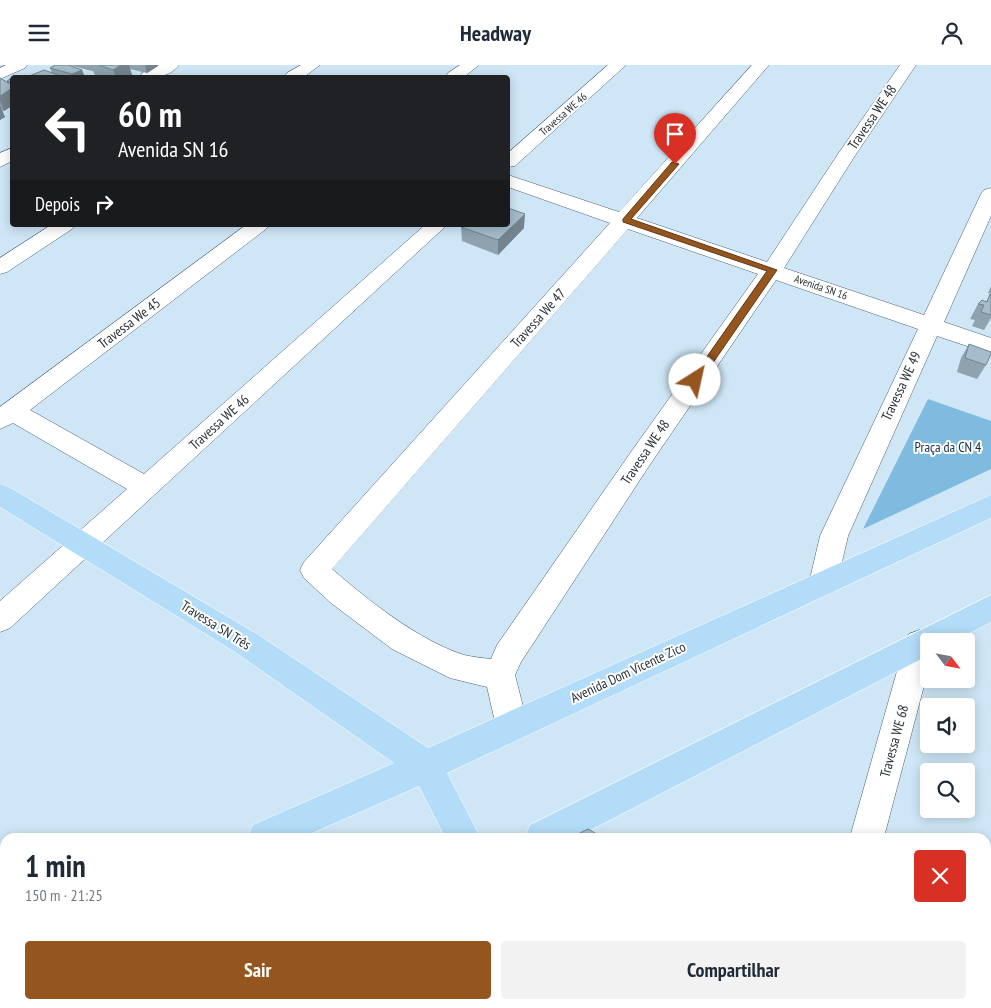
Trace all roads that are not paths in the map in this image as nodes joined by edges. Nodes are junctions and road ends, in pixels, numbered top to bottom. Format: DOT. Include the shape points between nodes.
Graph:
graph roads {
  1 [pos="19,65"];
  2 [pos="171,65"];
  3 [pos="312,65"];
  4 [pos="471,65"];
  5 [pos="618,65"];
  6 [pos="761,65"];
  7 [pos="908,65"];
  8 [pos="0,75"];
  9 [pos="152,75"];
  10 [pos="296,75"];
  11 [pos="457,75"];
  12 [pos="510,160"];
  13 [pos="510,182"];
  14 [pos="991,194"];
  15 [pos="626,220"];
  16 [pos="61,227"];
  17 [pos="256,227"];
  18 [pos="435,227"];
  19 [pos="0,267"];
  20 [pos="772,270"];
  21 [pos="929,325"];
  22 [pos="991,346"];
  23 [pos="6,416"];
  24 [pos="146,488"];
  25 [pos="0,494"];
  26 [pos="991,506"];
  27 [pos="84,544"];
  28 [pos="823,583"];
  29 [pos="991,608"];
  30 [pos="0,619"];
  31 [pos="940,633"];
  32 [pos="920,643"];
  33 [pos="500,675"];
  34 [pos="512,726"];
  35 [pos="426,766"];
  36 [pos="274,833"];
  37 [pos="461,833"];
  38 [pos="550,833"];
  39 [pos="868,833"];
  1 -- 8 [label="street"];
  2 -- 9 [label="street"];
  3 -- 10 [label="street"];
  4 -- 11 [label="street"];
  5 -- 12 [label="street, Travessa WE 46"];
  6 -- 15 [label="street, Travessa We 47"];
  7 -- 20 [label="street, Travessa WE 48"];
  13 -- 15 [label="street, Avenida SN 16"];
  14 -- 21 [label="street, Travessa WE 49"];
  15 -- 20 [label="street, Avenida SN 16"];
  15 -- 33 [label="street, Travessa We 47" via="314,570 403,640 460,668"];
  16 -- 19 [label="street"];
  17 -- 23 [label="street, Travessa We 45"];
  18 -- 24 [label="street, Travessa WE 46"];
  20 -- 21 [label="street, Avenida SN 16"];
  20 -- 33 [label="street, Travessa WE 48" via="529,623 508,655"];
  21 -- 22 [label="street, Avenida SN 16"];
  21 -- 28 [label="street, Travessa WE 49" via="834,536"];
  23 -- 24 [label="street"];
  24 -- 27 [label="street, Travessa WE 46"];
  25 -- 27 [label="main road, Travessa SN Três"];
  26 -- 28 [label="main road, Avenida Dom Vicente Zico"];
  27 -- 30 [label="street, Travessa WE 46"];
  27 -- 35 [label="main road, Travessa SN Três" via="246,643"];
  28 -- 34 [label="main road, Avenida Dom Vicente Zico"];
  29 -- 31 [label="main road"];
  32 -- 38 [label="main road"];
  32 -- 39 [label="street, Travessa WE 68"];
  33 -- 34 [label="street"];
  34 -- 35 [label="main road, Avenida Dom Vicente Zico"];
  35 -- 36 [label="main road, Avenida Dom Vicente Zico"];
  35 -- 37 [label="main road"];
}
